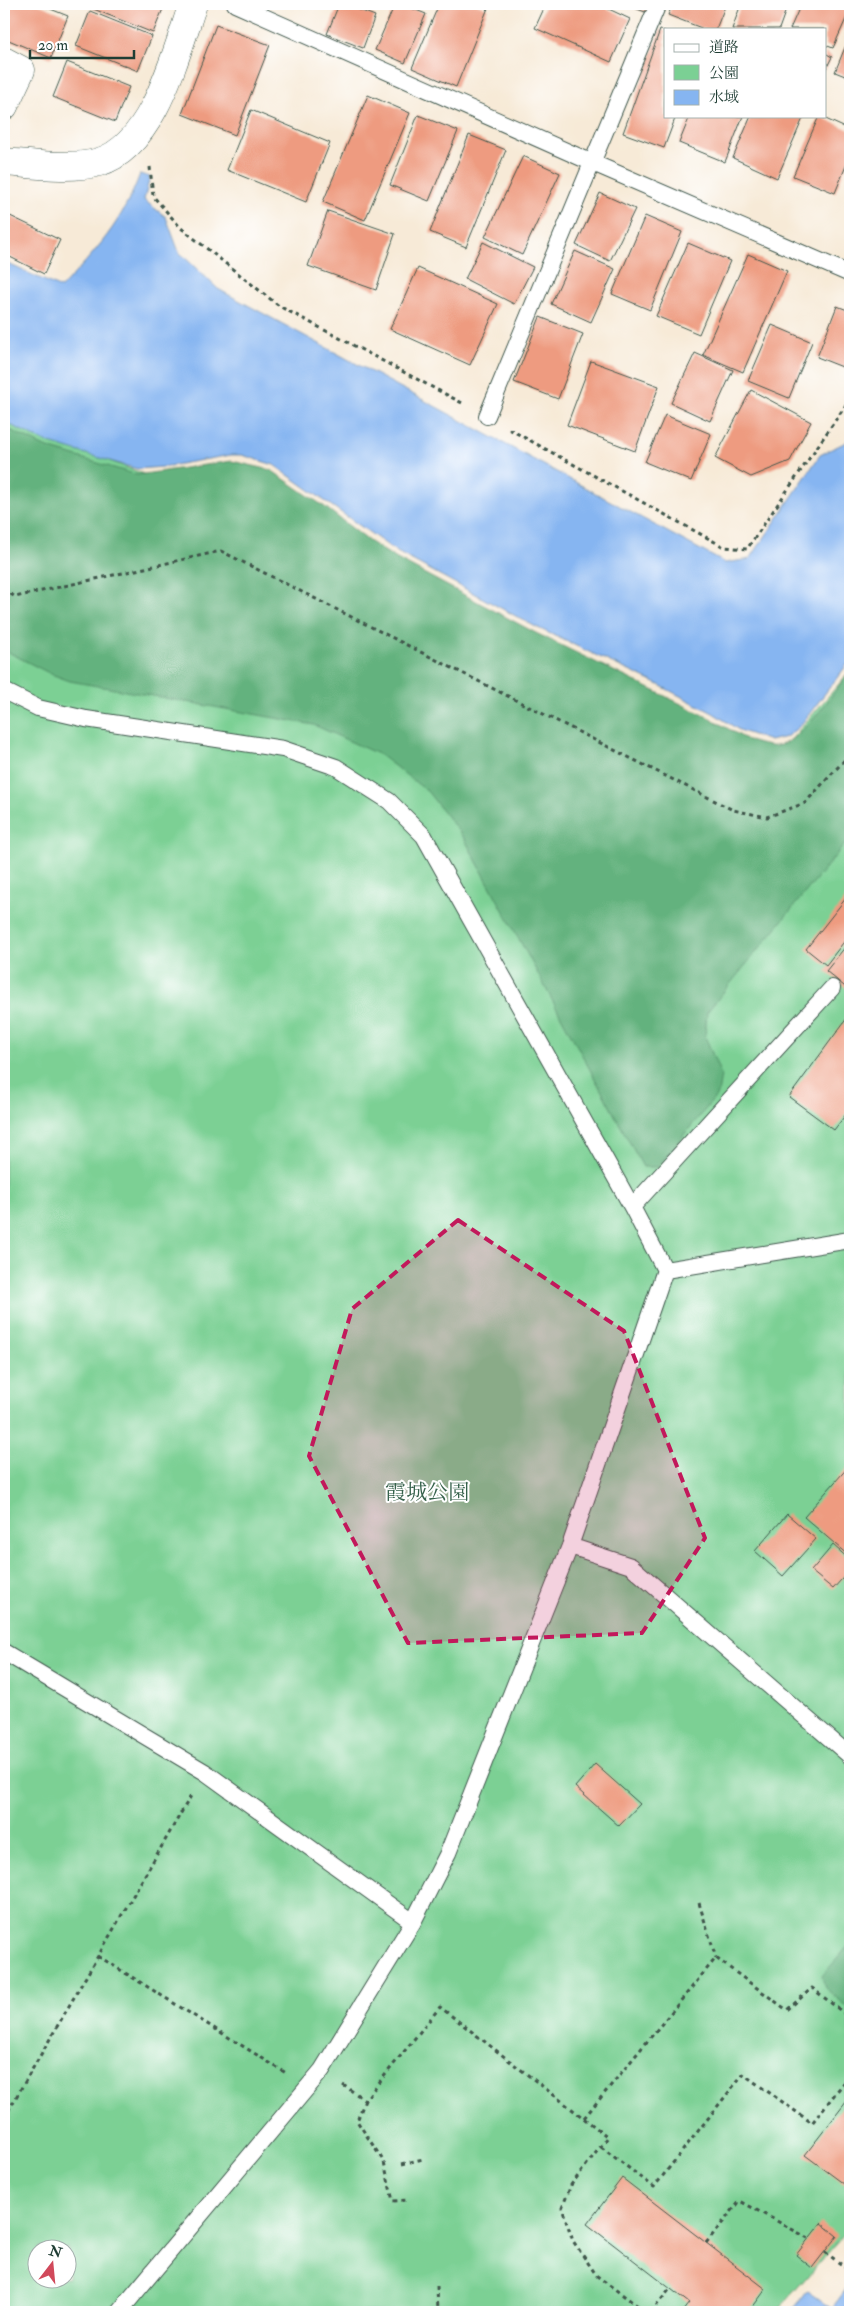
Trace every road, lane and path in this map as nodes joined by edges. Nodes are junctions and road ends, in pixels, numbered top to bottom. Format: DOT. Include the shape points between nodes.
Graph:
graph roads {
  1 [pos="193,4"];
  2 [pos="235,4"];
  3 [pos="658,4"];
  4 [pos="4,60"];
  5 [pos="4,106"];
  6 [pos="4,162"];
  7 [pos="593,163"];
  8 [pos="850,274"];
  9 [pos="487,416"];
  10 [pos="4,589"];
  11 [pos="4,691"];
  12 [pos="850,754"];
  13 [pos="832,988"];
  14 [pos="632,1207"];
  15 [pos="850,1240"];
  16 [pos="665,1270"];
  17 [pos="570,1546"];
  18 [pos="4,1652"];
  19 [pos="850,1756"];
  20 [pos="205,1772"];
  21 [pos="699,1903"];
  22 [pos="413,1922"];
  23 [pos="98,1956"];
  24 [pos="716,1958"];
  25 [pos="850,2018"];
  26 [pos="322,2070"];
  27 [pos="850,2075"];
  28 [pos="308,2086"];
  29 [pos="365,2100"];
  30 [pos="4,2118"];
  31 [pos="584,2118"];
  32 [pos="600,2147"];
  33 [pos="423,2159"];
  34 [pos="402,2164"];
  35 [pos="408,2200"];
  36 [pos="808,2238"];
  37 [pos="706,2243"];
  38 [pos="825,2252"];
  39 [pos="850,2271"];
  40 [pos="437,2286"];
  41 [pos="670,2289"];
  42 [pos="119,2312"];
  43 [pos="438,2312"];
  44 [pos="646,2312"];
  45 [pos="651,2312"];
  1 -- 6 [label="street" via="161,92 146,124 128,146 99,162 61,166"];
  2 -- 7 [label="lane"];
  3 -- 7 [label="lane"];
  4 -- 5 [label="street" via="21,70"];
  7 -- 8 [label="lane"];
  7 -- 9 [label="lane"];
  10 -- 12 [label="path" via="15,597 221,551 733,810 768,817 805,803"];
  11 -- 14 [label="lane" via="38,708 86,719 283,749 336,767 389,801 424,836"];
  13 -- 14 [label="lane"];
  14 -- 16 [label="lane"];
  15 -- 16 [label="lane"];
  16 -- 17 [label="lane"];
  17 -- 19 [label="lane" via="631,1566"];
  17 -- 22 [label="lane" via="448,1853"];
  18 -- 20 [label="lane"];
  20 -- 22 [label="lane"];
  20 -- 23 [label="path"];
  21 -- 24 [label="path"];
  22 -- 26 [label="lane"];
  23 -- 28 [label="path"];
  23 -- 30 [label="path"];
  24 -- 25 [label="path" via="787,2010 812,1988"];
  24 -- 31 [label="path"];
  26 -- 28 [label="lane"];
  26 -- 29 [label="path"];
  27 -- 32 [label="path" via="812,2123 743,2074 654,2187"];
  28 -- 42 [label="lane"];
  29 -- 31 [label="path" via="440,2007"];
  29 -- 35 [label="path" via="356,2121 384,2162 393,2201"];
  31 -- 32 [label="path" via="608,2137"];
  32 -- 44 [label="path" via="571,2185 562,2208 573,2241 597,2276"];
  33 -- 34 [label="path"];
  36 -- 37 [label="path" via="740,2201"];
  38 -- 39 [label="path"];
  40 -- 43 [label="path"];
  41 -- 45 [label="path"];
}
